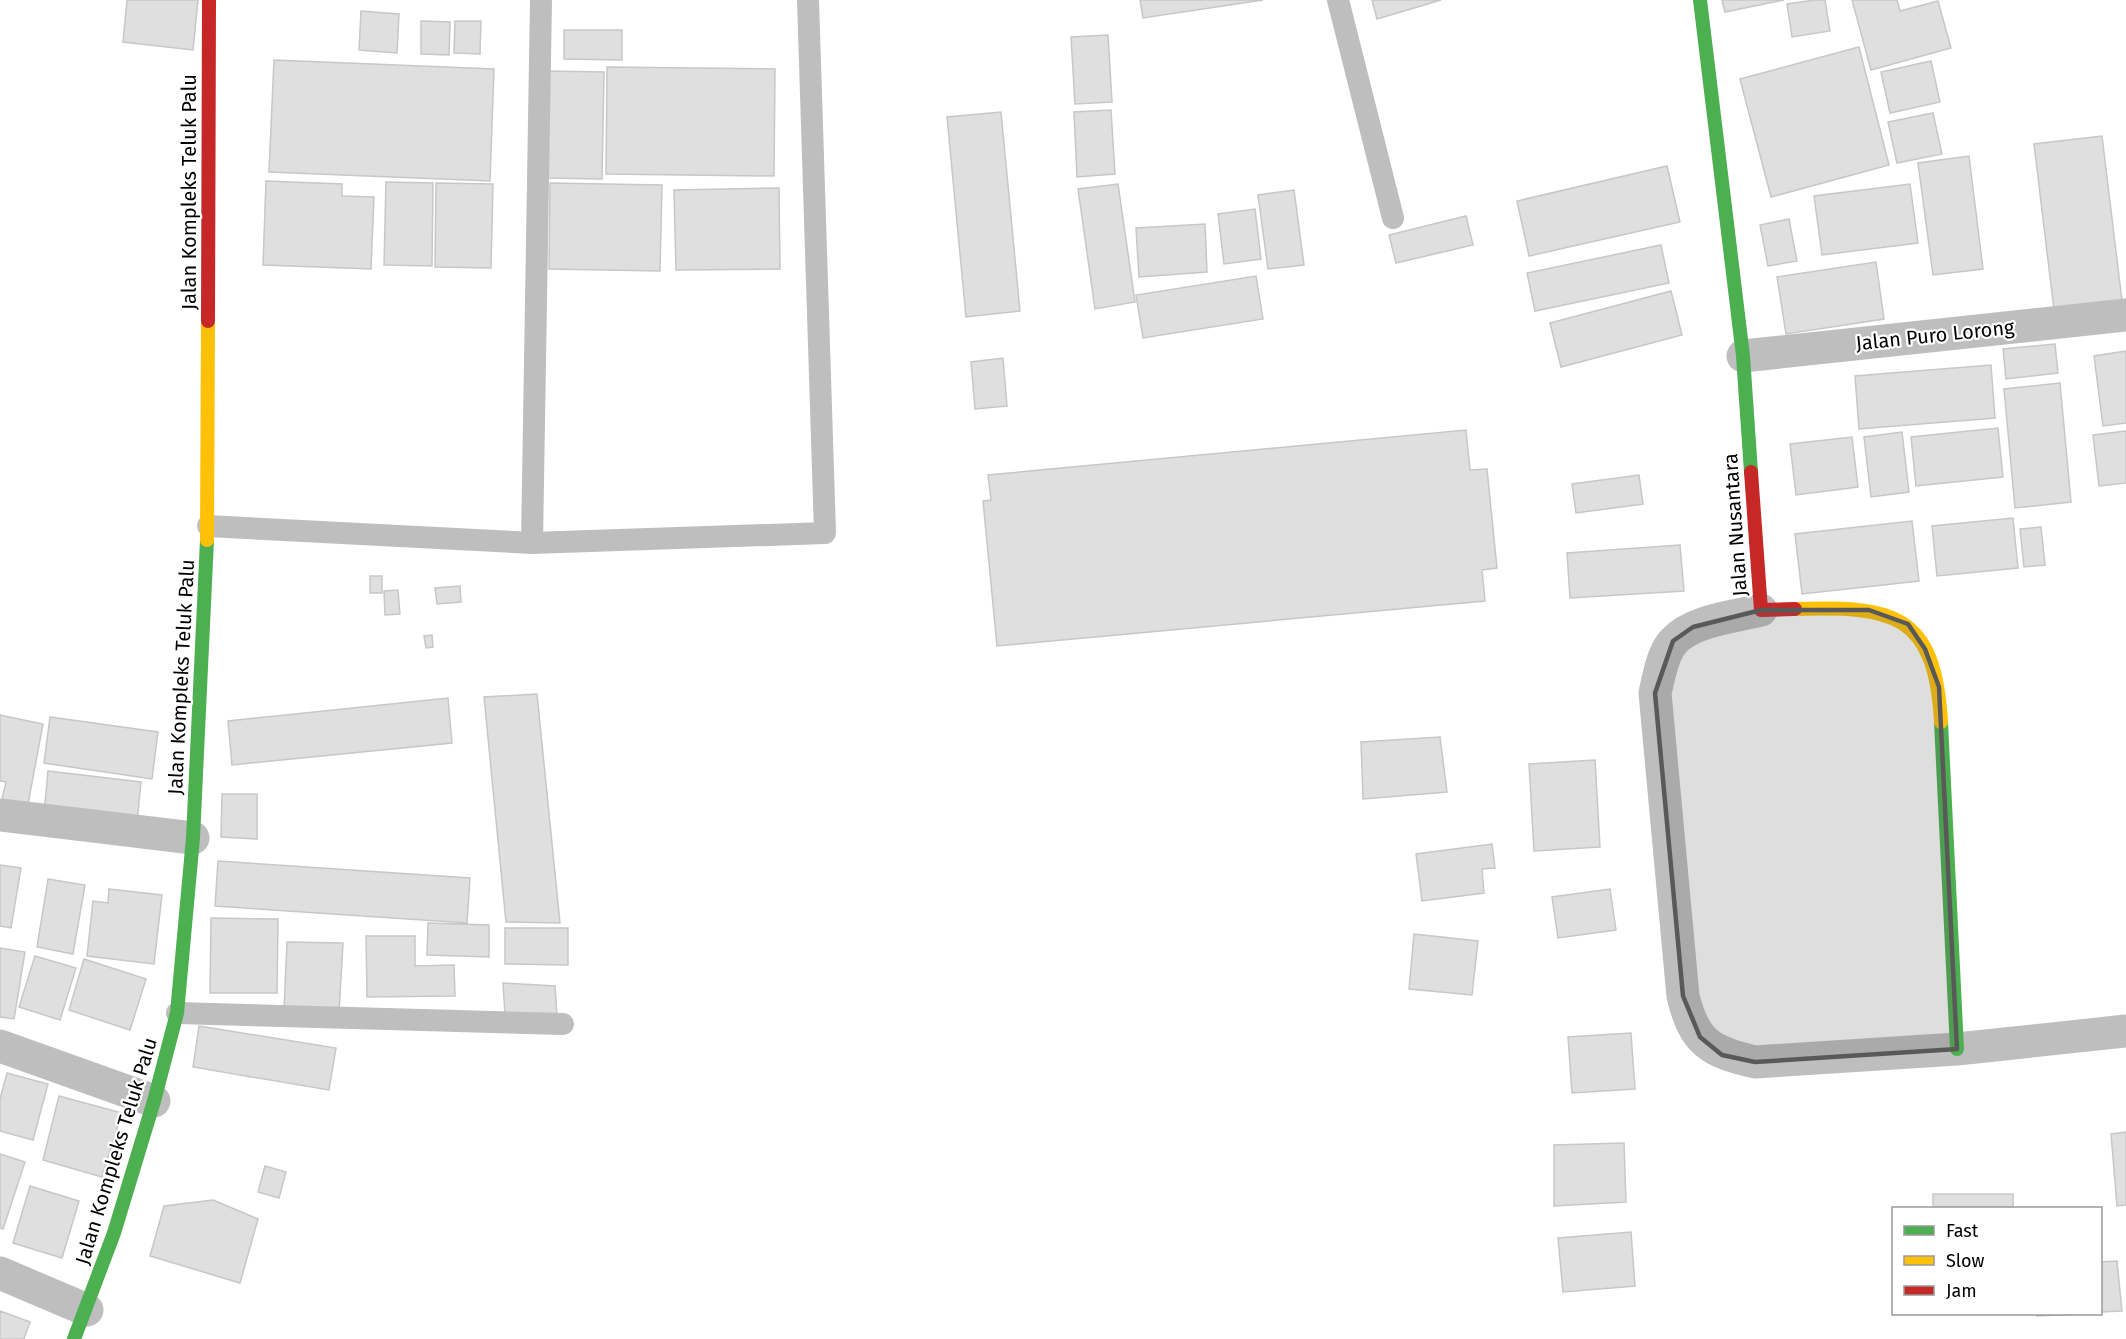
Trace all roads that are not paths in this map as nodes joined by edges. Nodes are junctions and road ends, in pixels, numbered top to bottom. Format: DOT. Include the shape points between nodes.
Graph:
graph roads {
  1 [pos="209,0"];
  2 [pos="541,0"];
  3 [pos="808,0"];
  4 [pos="1338,0"];
  5 [pos="1700,0"];
  6 [pos="1393,218"];
  7 [pos="2126,315"];
  8 [pos="1743,356"];
  9 [pos="208,526"];
  10 [pos="532,543"];
  11 [pos="1761,610"];
  12 [pos="0,815"];
  13 [pos="193,838"];
  14 [pos="177,1013"];
  15 [pos="563,1024"];
  16 [pos="2126,1031"];
  17 [pos="0,1046"];
  18 [pos="1957,1049"];
  19 [pos="154,1101"];
  20 [pos="0,1273"];
  21 [pos="87,1310"];
  22 [pos="74,1339"];
  1 -- 9 [label="street, Jalan Kompleks Teluk Palu"];
  2 -- 10 [label="lane"];
  3 -- 10 [label="lane" via="825,532"];
  4 -- 6 [label="lane"];
  5 -- 8 [label="street, Jalan Nusantara"];
  7 -- 8 [label="street, Jalan Puro Lorong"];
  8 -- 11 [label="street, Jalan Nusantara"];
  9 -- 10 [label="lane"];
  9 -- 13 [label="street, Jalan Kompleks Teluk Palu"];
  11 -- 18 [label="street, Jalan Nusantara" via="1869,610 1892,615 1908,624 1925,649 1939,687"];
  11 -- 18 [label="street" via="1693,627 1673,641 1655,693 1688,1018 1700,1037 1722,1055 1755,1062"];
  12 -- 13 [label="street"];
  13 -- 14 [label="street, Jalan Kompleks Teluk Palu"];
  14 -- 15 [label="lane"];
  14 -- 19 [label="street, Jalan Kompleks Teluk Palu"];
  16 -- 18 [label="street"];
  17 -- 19 [label="street"];
  19 -- 21 [label="street, Jalan Kompleks Teluk Palu"];
  20 -- 21 [label="street"];
  21 -- 22 [label="street, Jalan Kompleks Teluk Palu"];
}
